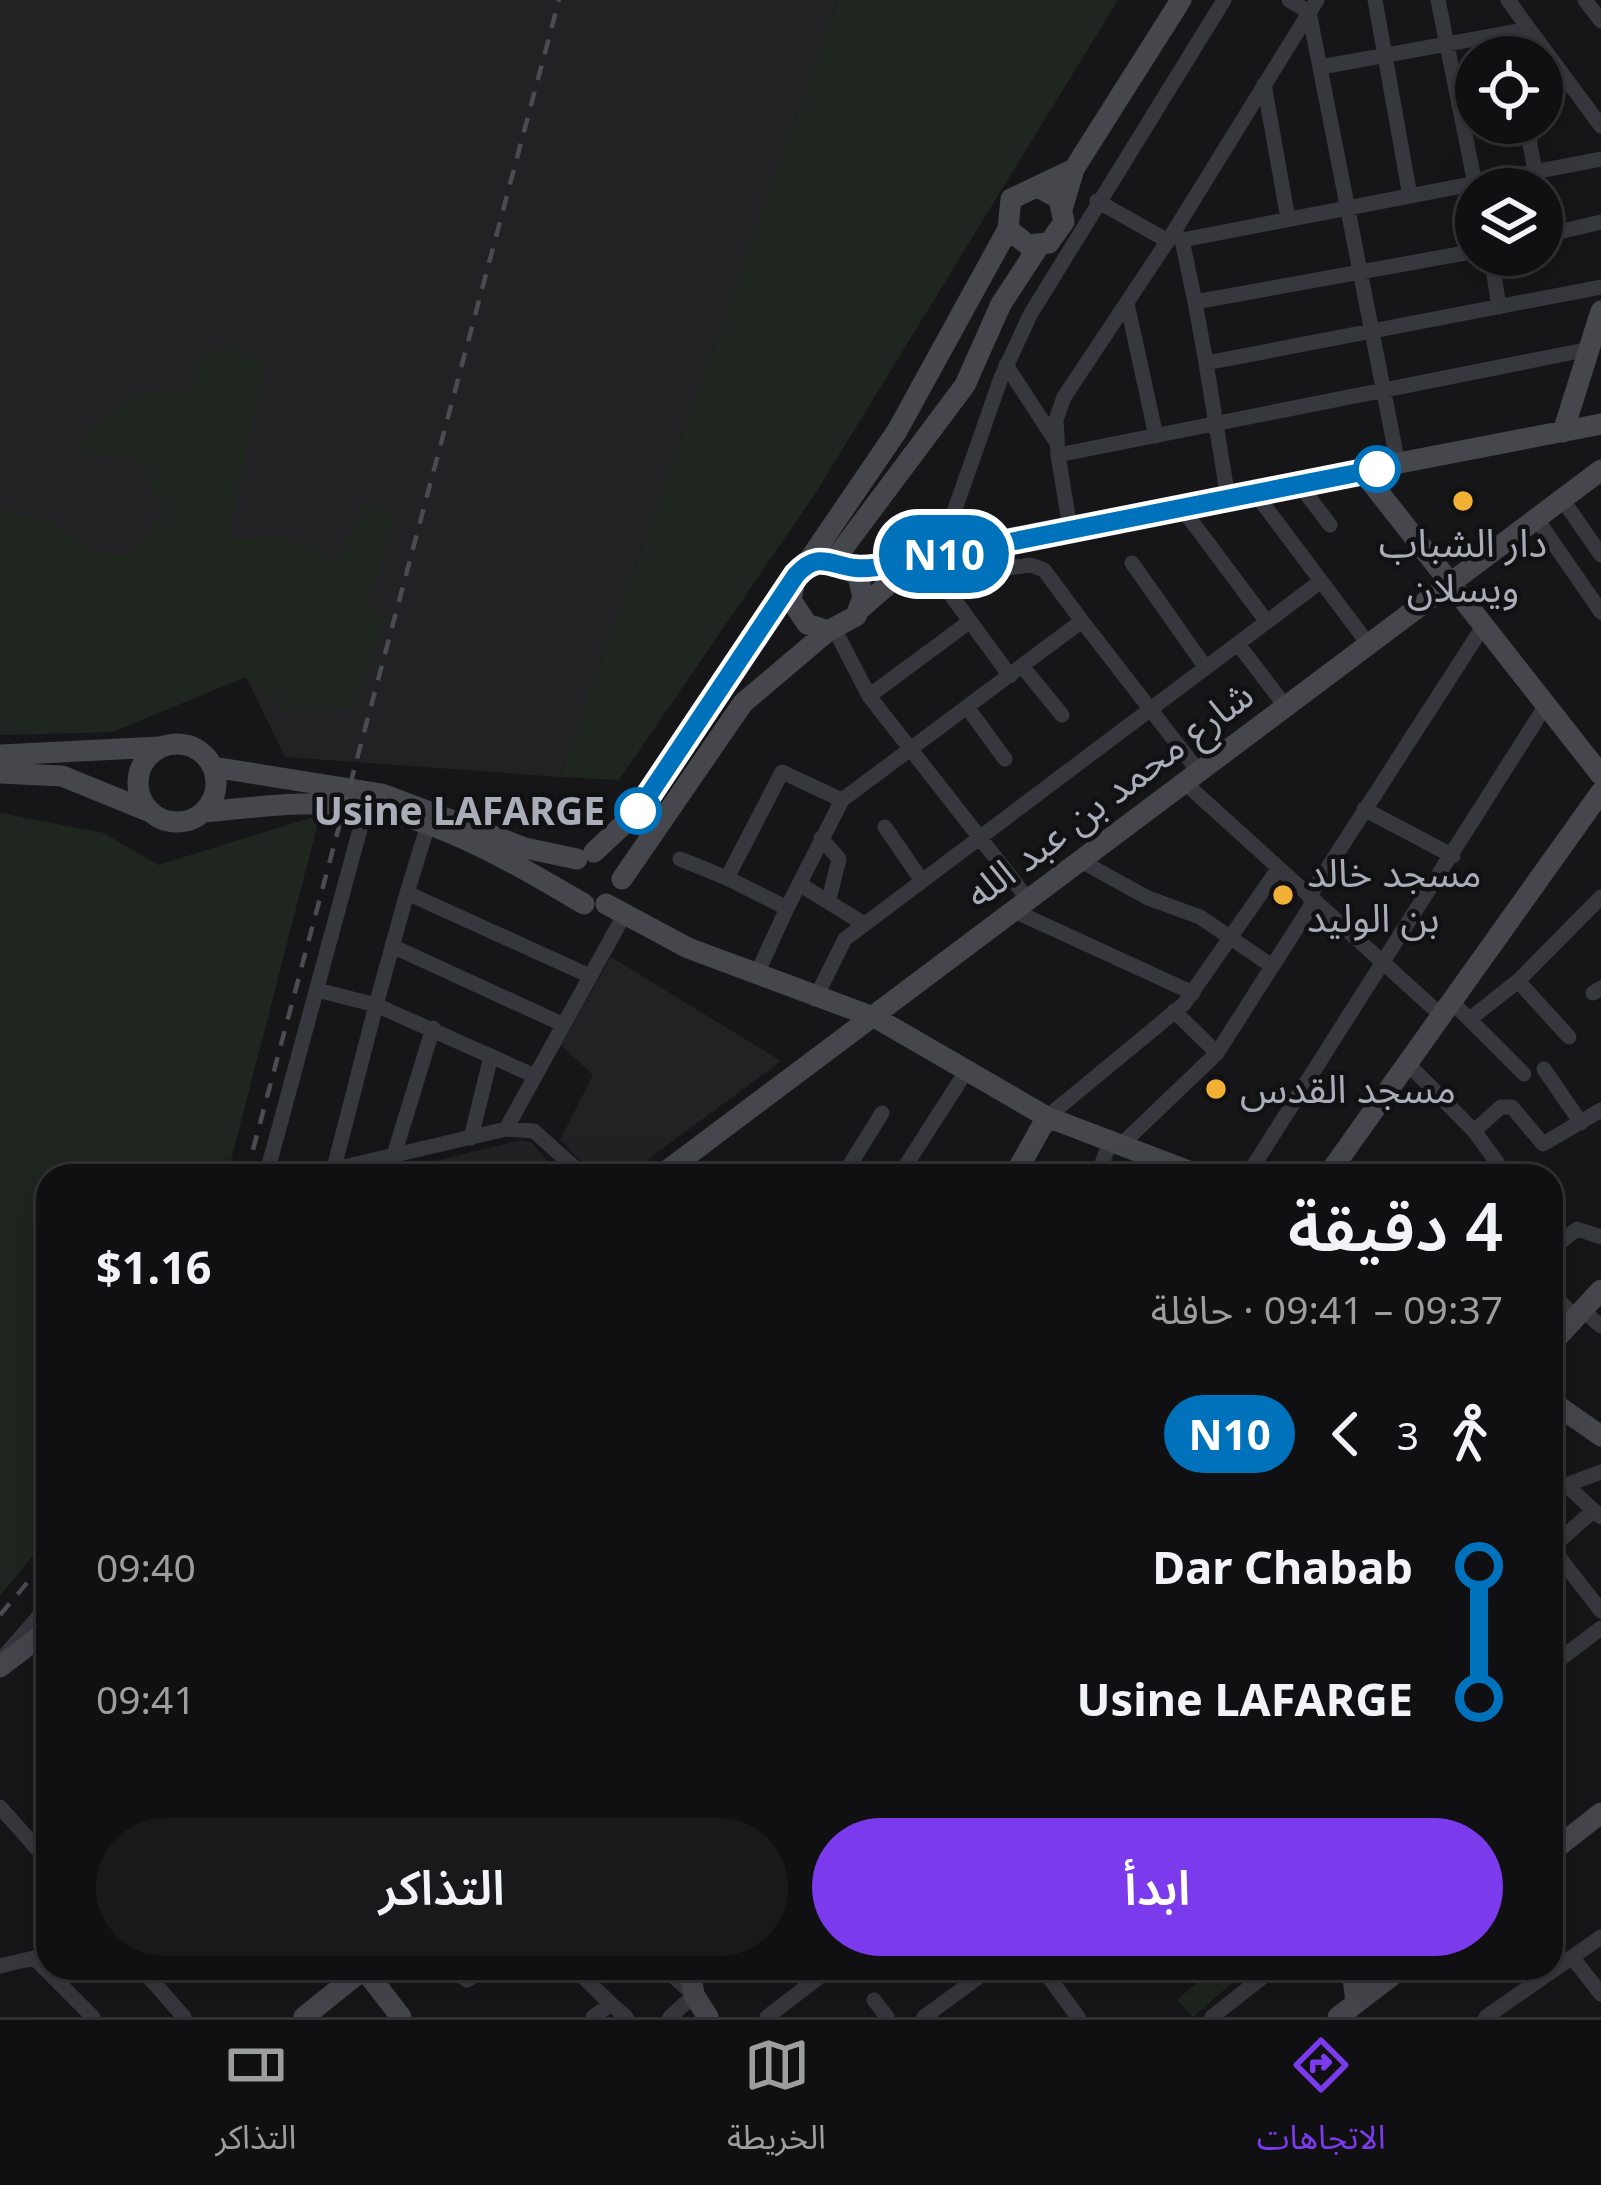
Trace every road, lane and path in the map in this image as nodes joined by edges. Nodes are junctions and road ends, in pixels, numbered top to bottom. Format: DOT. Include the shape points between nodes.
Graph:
graph roads {
  1 [pos="1181,0"];
  2 [pos="1224,0"];
  3 [pos="1288,0"];
  4 [pos="1375,0"];
  5 [pos="1438,0"];
  6 [pos="1508,0"];
  7 [pos="1585,0"];
  8 [pos="1313,6"];
  9 [pos="1601,21"];
  10 [pos="1529,29"];
  11 [pos="1508,33"];
  12 [pos="1509,36"];
  13 [pos="1448,44"];
  14 [pos="1384,56"];
  15 [pos="1321,67"];
  16 [pos="1264,84"];
  17 [pos="1601,126"];
  18 [pos="1601,159"];
  19 [pos="1472,168"];
  20 [pos="1555,168"];
  21 [pos="1074,169"];
  22 [pos="1037,187"];
  23 [pos="1455,189"];
  24 [pos="1410,196"];
  25 [pos="1097,201"];
  26 [pos="1063,206"];
  27 [pos="1348,208"];
  28 [pos="1288,220"];
  29 [pos="1601,222"];
  30 [pos="1008,229"];
  31 [pos="1563,231"];
  32 [pos="1175,238"];
  33 [pos="1039,246"];
  34 [pos="1455,254"];
  35 [pos="1360,272"];
  36 [pos="1494,276"];
  37 [pos="1601,287"];
  38 [pos="1195,302"];
  39 [pos="1127,303"];
  40 [pos="1499,307"];
  41 [pos="1601,311"];
  42 [pos="1372,332"];
  43 [pos="1596,355"];
  44 [pos="1206,363"];
  45 [pos="1006,365"];
  46 [pos="1383,392"];
  47 [pos="1216,424"];
  48 [pos="1601,424"];
  49 [pos="1563,432"];
  50 [pos="1156,436"];
  51 [pos="1058,449"];
  52 [pos="1398,464"];
  53 [pos="1601,470"];
  54 [pos="1363,472"];
  55 [pos="1299,484"];
  56 [pos="1255,493"];
  57 [pos="1228,498"];
  58 [pos="1562,499"];
  59 [pos="1181,507"];
  60 [pos="1536,518"];
  61 [pos="1330,525"];
  62 [pos="1070,528"];
  63 [pos="1601,555"];
  64 [pos="929,563"];
  65 [pos="1132,563"];
  66 [pos="843,564"];
  67 [pos="805,566"];
  68 [pos="1321,581"];
  69 [pos="1450,583"];
  70 [pos="792,587"];
  71 [pos="860,609"];
  72 [pos="1601,612"];
  73 [pos="1082,621"];
  74 [pos="969,622"];
  75 [pos="1267,622"];
  76 [pos="1484,626"];
  77 [pos="831,630"];
  78 [pos="1238,644"];
  79 [pos="1369,645"];
  80 [pos="1206,668"];
  81 [pos="1016,671"];
  82 [pos="869,696"];
  83 [pos="1546,705"];
  84 [pos="967,707"];
  85 [pos="1286,707"];
  86 [pos="1150,710"];
  87 [pos="1062,715"];
  88 [pos="160,747"];
  89 [pos="912,748"];
  90 [pos="0,755"];
  91 [pos="1005,759"];
  92 [pos="213,767"];
  93 [pos="0,773"];
  94 [pos="1601,775"];
  95 [pos="1192,778"];
  96 [pos="1601,792"];
  97 [pos="842,800"];
  98 [pos="366,807"];
  99 [pos="1364,809"];
  100 [pos="149,811"];
  101 [pos="203,812"];
  102 [pos="428,826"];
  103 [pos="885,827"];
  104 [pos="981,836"];
  105 [pos="821,838"];
  106 [pos="586,855"];
  107 [pos="1453,856"];
  108 [pos="680,859"];
  109 [pos="1079,860"];
  110 [pos="1277,868"];
  111 [pos="727,878"];
  112 [pos="922,880"];
  113 [pos="801,885"];
  114 [pos="407,893"];
  115 [pos="1601,896"];
  116 [pos="611,899"];
  117 [pos="829,899"];
  118 [pos="1311,899"];
  119 [pos="1019,904"];
  120 [pos="788,908"];
  121 [pos="864,924"];
  122 [pos="1232,936"];
  123 [pos="392,946"];
  124 [pos="1382,963"];
  125 [pos="1272,966"];
  126 [pos="590,976"];
  127 [pos="756,976"];
  128 [pos="1518,981"];
  129 [pos="317,990"];
  130 [pos="1193,993"];
  131 [pos="815,999"];
  132 [pos="376,1005"];
  133 [pos="1448,1009"];
  134 [pos="1174,1011"];
  135 [pos="876,1018"];
  136 [pos="1470,1019"];
  137 [pos="562,1024"];
  138 [pos="433,1028"];
  139 [pos="1570,1036"];
  140 [pos="1217,1053"];
  141 [pos="491,1056"];
  142 [pos="1408,1064"];
  143 [pos="1544,1069"];
  144 [pos="967,1070"];
  145 [pos="1523,1074"];
  146 [pos="536,1076"];
  147 [pos="1601,1110"];
  148 [pos="882,1113"];
  149 [pos="1047,1117"];
  150 [pos="1581,1123"];
  151 [pos="506,1129"];
  152 [pos="1474,1131"];
  153 [pos="471,1138"];
  154 [pos="1117,1142"];
  155 [pos="394,1155"];
  156 [pos="1497,1162"];
  157 [pos="269,1164"];
  158 [pos="335,1164"];
  159 [pos="352,1164"];
  160 [pos="571,1164"];
  161 [pos="676,1164"];
  162 [pos="850,1164"];
  163 [pos="907,1164"];
  164 [pos="1022,1164"];
  165 [pos="1103,1164"];
  166 [pos="1172,1164"];
  167 [pos="1255,1164"];
  168 [pos="1337,1164"];
  169 [pos="1601,1237"];
  170 [pos="1563,1240"];
  171 [pos="1601,1290"];
  172 [pos="1563,1301"];
  173 [pos="1579,1314"];
  174 [pos="1601,1325"];
  175 [pos="1563,1331"];
  176 [pos="1563,1409"];
  177 [pos="1601,1436"];
  178 [pos="1601,1472"];
  179 [pos="1563,1486"];
  180 [pos="1563,1490"];
  181 [pos="1597,1514"];
  182 [pos="1563,1539"];
  183 [pos="1563,1563"];
  184 [pos="1601,1611"];
  185 [pos="36,1620"];
  186 [pos="1601,1628"];
  187 [pos="36,1638"];
  188 [pos="1563,1657"];
  189 [pos="0,1664"];
  190 [pos="0,1808"];
  191 [pos="1601,1813"];
  192 [pos="1563,1843"];
  193 [pos="36,1848"];
  194 [pos="1601,1937"];
  195 [pos="1572,1957"];
  196 [pos="36,1960"];
  197 [pos="1563,1964"];
  198 [pos="0,1966"];
  199 [pos="56,1980"];
  200 [pos="152,1980"];
  201 [pos="349,1980"];
  202 [pos="373,1980"];
  203 [pos="586,1980"];
  204 [pos="677,1980"];
  205 [pos="692,1980"];
  206 [pos="809,1980"];
  207 [pos="816,1980"];
  208 [pos="975,1980"];
  209 [pos="1051,1980"];
  210 [pos="1259,1980"];
  211 [pos="1351,1980"];
  212 [pos="1386,1980"];
  213 [pos="1541,1980"];
  214 [pos="812,1983"];
  215 [pos="1601,1994"];
  216 [pos="694,1995"];
  217 [pos="874,2000"];
  218 [pos="611,2004"];
  219 [pos="1347,2010"];
  220 [pos="1495,2015"];
  221 [pos="93,2017"];
  222 [pos="184,2017"];
  223 [pos="304,2017"];
  224 [pos="400,2017"];
  225 [pos="593,2017"];
  226 [pos="626,2017"];
  227 [pos="670,2017"];
  228 [pos="708,2017"];
  229 [pos="767,2017"];
  230 [pos="887,2017"];
  231 [pos="924,2017"];
  232 [pos="1078,2017"];
  233 [pos="1211,2017"];
  1 -- 21 [label="street"];
  2 -- 25 [label="street"];
  3 -- 8 [label="street"];
  4 -- 14 [label="street"];
  5 -- 13 [label="street"];
  6 -- 10 [label="street"];
  7 -- 9 [label="street"];
  8 -- 15 [label="street"];
  8 -- 16 [label="street"];
  10 -- 11 [label="street"];
  10 -- 17 [label="street"];
  11 -- 12 [label="street"];
  11 -- 13 [label="street"];
  13 -- 14 [label="street"];
  13 -- 19 [label="street"];
  14 -- 15 [label="street"];
  14 -- 24 [label="street"];
  15 -- 27 [label="street"];
  16 -- 28 [label="street"];
  16 -- 32 [label="street"];
  18 -- 20 [label="street"];
  21 -- 22 [label="street"];
  21 -- 26 [label="street"];
  22 -- 26 [label="street"];
  22 -- 30 [label="street" via="1011,199"];
  23 -- 24 [label="street"];
  24 -- 27 [label="street"];
  25 -- 32 [label="street"];
  25 -- 45 [label="street"];
  26 -- 33 [label="street" via="1060,232"];
  27 -- 28 [label="street"];
  27 -- 35 [label="street"];
  28 -- 32 [label="street"];
  29 -- 31 [label="street"];
  30 -- 33 [label="street" via="1019,242"];
  30 -- 67 [label="street" via="897,431"];
  32 -- 38 [label="street"];
  32 -- 39 [label="street"];
  33 -- 66 [label="street" via="964,385"];
  34 -- 35 [label="street"];
  35 -- 38 [label="street"];
  35 -- 42 [label="street"];
  36 -- 40 [label="street"];
  37 -- 40 [label="street"];
  38 -- 44 [label="street"];
  39 -- 50 [label="street"];
  39 -- 51 [label="street" via="1064,397"];
  40 -- 42 [label="street"];
  41 -- 43 [label="street"];
  42 -- 44 [label="street"];
  42 -- 46 [label="street"];
  43 -- 46 [label="street"];
  43 -- 49 [label="street"];
  44 -- 47 [label="street"];
  45 -- 51 [label="street"];
  45 -- 64 [label="street"];
  46 -- 47 [label="street"];
  46 -- 52 [label="street"];
  47 -- 50 [label="street"];
  47 -- 57 [label="street"];
  48 -- 49 [label="street"];
  49 -- 52 [label="street"];
  50 -- 51 [label="street"];
  51 -- 62 [label="street"];
  52 -- 54 [label="street"];
  53 -- 58 [label="street, شارع محمد بن عبد الله"];
  54 -- 55 [label="street"];
  54 -- 69 [label="street"];
  55 -- 56 [label="street"];
  55 -- 61 [label="street"];
  56 -- 57 [label="street"];
  56 -- 68 [label="street"];
  57 -- 59 [label="street"];
  58 -- 60 [label="street, شارع محمد بن عبد الله"];
  58 -- 63 [label="street"];
  59 -- 62 [label="street"];
  59 -- 75 [label="street"];
  60 -- 69 [label="street, شارع محمد بن عبد الله"];
  60 -- 72 [label="street"];
  62 -- 64 [label="street"];
  64 -- 66 [label="street"];
  64 -- 71 [label="street"];
  64 -- 73 [label="street" via="1031,565 1044,570"];
  64 -- 74 [label="street"];
  65 -- 80 [label="street"];
  66 -- 67 [label="street"];
  66 -- 71 [label="street" via="862,587"];
  67 -- 70 [label="street"];
  68 -- 75 [label="street"];
  68 -- 79 [label="street"];
  69 -- 76 [label="street"];
  69 -- 79 [label="street, شارع محمد بن عبد الله"];
  70 -- 77 [label="street" via="800,619"];
  70 -- 106 [label="street" via="638,811"];
  71 -- 77 [label="street"];
  73 -- 81 [label="street"];
  73 -- 86 [label="street"];
  74 -- 81 [label="street"];
  74 -- 82 [label="street"];
  75 -- 78 [label="street"];
  76 -- 83 [label="street"];
  76 -- 99 [label="street"];
  77 -- 82 [label="street"];
  77 -- 116 [label="street" via="743,703"];
  78 -- 80 [label="street"];
  78 -- 85 [label="street"];
  79 -- 85 [label="street, شارع محمد بن عبد الله"];
  80 -- 86 [label="street"];
  81 -- 84 [label="street"];
  81 -- 87 [label="street"];
  82 -- 89 [label="street"];
  83 -- 94 [label="street"];
  83 -- 107 [label="street"];
  84 -- 89 [label="street"];
  84 -- 91 [label="street"];
  85 -- 95 [label="street, شارع محمد بن عبد الله"];
  86 -- 95 [label="street"];
  86 -- 104 [label="street"];
  88 -- 90 [label="street"];
  88 -- 92 [label="street" via="185,744"];
  88 -- 100 [label="street" via="137,776"];
  89 -- 97 [label="street"];
  89 -- 104 [label="street"];
  92 -- 101 [label="street" via="215,791"];
  92 -- 106 [label="street" via="382,794 525,848"];
  93 -- 100 [label="street" via="62,776"];
  95 -- 109 [label="street, شارع محمد بن عبد الله"];
  95 -- 110 [label="street"];
  96 -- 133 [label="street"];
  97 -- 105 [label="street"];
  97 -- 111 [label="street" via="779,775"];
  98 -- 101 [label="street"];
  98 -- 102 [label="street"];
  98 -- 129 [label="street"];
  99 -- 107 [label="street"];
  99 -- 118 [label="street"];
  100 -- 101 [label="street" via="170,822"];
  102 -- 114 [label="street"];
  102 -- 116 [label="street"];
  103 -- 112 [label="street"];
  104 -- 112 [label="street"];
  104 -- 119 [label="street"];
  105 -- 113 [label="street"];
  105 -- 117 [label="street" via="839,859"];
  106 -- 116 [label="street" via="616,861"];
  106 -- 116 [label="street" via="568,885"];
  107 -- 124 [label="street"];
  108 -- 111 [label="street"];
  109 -- 119 [label="street, شارع محمد بن عبد الله"];
  109 -- 122 [label="street"];
  110 -- 118 [label="street"];
  110 -- 122 [label="street"];
  111 -- 120 [label="street"];
  112 -- 121 [label="street"];
  113 -- 117 [label="street"];
  113 -- 120 [label="street"];
  114 -- 123 [label="street"];
  114 -- 126 [label="street"];
  115 -- 128 [label="street"];
  116 -- 126 [label="street"];
  116 -- 127 [label="street" via="648,928"];
  117 -- 121 [label="street"];
  118 -- 124 [label="street"];
  118 -- 125 [label="street"];
  119 -- 130 [label="street"];
  119 -- 135 [label="street, شارع محمد بن عبد الله"];
  120 -- 127 [label="street"];
  121 -- 131 [label="street" via="845,939"];
  122 -- 125 [label="street"];
  122 -- 130 [label="street"];
  123 -- 132 [label="street"];
  123 -- 137 [label="street"];
  124 -- 133 [label="street"];
  124 -- 167 [label="street"];
  125 -- 140 [label="street"];
  126 -- 137 [label="street"];
  127 -- 131 [label="street"];
  128 -- 136 [label="street"];
  128 -- 139 [label="street"];
  129 -- 132 [label="street"];
  129 -- 157 [label="street"];
  130 -- 134 [label="street"];
  131 -- 135 [label="street"];
  132 -- 138 [label="street"];
  132 -- 158 [label="street"];
  133 -- 136 [label="street"];
  133 -- 142 [label="street"];
  134 -- 140 [label="street"];
  134 -- 149 [label="street"];
  135 -- 144 [label="street"];
  135 -- 161 [label="street, شارع محمد بن عبد الله"];
  136 -- 145 [label="street"];
  137 -- 146 [label="street"];
  138 -- 141 [label="street"];
  138 -- 155 [label="street"];
  140 -- 154 [label="street"];
  141 -- 146 [label="street"];
  141 -- 153 [label="street"];
  142 -- 152 [label="street"];
  142 -- 168 [label="street"];
  143 -- 150 [label="street"];
  144 -- 149 [label="street"];
  144 -- 163 [label="street"];
  146 -- 151 [label="street"];
  147 -- 150 [label="street"];
  148 -- 162 [label="street"];
  149 -- 154 [label="street"];
  149 -- 164 [label="street"];
  150 -- 152 [label="street" via="1543,1144 1505,1105"];
  151 -- 153 [label="street"];
  151 -- 160 [label="street" via="534,1130"];
  152 -- 156 [label="street"];
  153 -- 155 [label="street"];
  154 -- 165 [label="street"];
  154 -- 166 [label="street"];
  155 -- 159 [label="street"];
  169 -- 170 [label="street" via="1577,1229"];
  171 -- 173 [label="street"];
  172 -- 173 [label="street"];
  173 -- 174 [label="street"];
  173 -- 175 [label="street"];
  176 -- 177 [label="street"];
  178 -- 179 [label="street"];
  180 -- 181 [label="street"];
  181 -- 182 [label="street"];
  183 -- 184 [label="street"];
  185 -- 189 [label="street"];
  186 -- 188 [label="street"];
  187 -- 189 [label="street"];
  190 -- 193 [label="street"];
  191 -- 192 [label="street"];
  194 -- 195 [label="street"];
  195 -- 197 [label="street"];
  195 -- 215 [label="street"];
  196 -- 198 [label="street"];
  199 -- 221 [label="street"];
  200 -- 222 [label="street"];
  201 -- 223 [label="street"];
  202 -- 224 [label="street"];
  203 -- 218 [label="street"];
  204 -- 216 [label="street"];
  205 -- 216 [label="street"];
  206 -- 214 [label="street"];
  207 -- 214 [label="street"];
  208 -- 231 [label="street"];
  209 -- 232 [label="street"];
  210 -- 233 [label="street"];
  211 -- 219 [label="street"];
  212 -- 219 [label="street"];
  213 -- 220 [label="street"];
  214 -- 229 [label="street"];
  216 -- 227 [label="street"];
  216 -- 228 [label="street"];
  217 -- 230 [label="street"];
  218 -- 225 [label="street"];
  218 -- 226 [label="street"];
}
